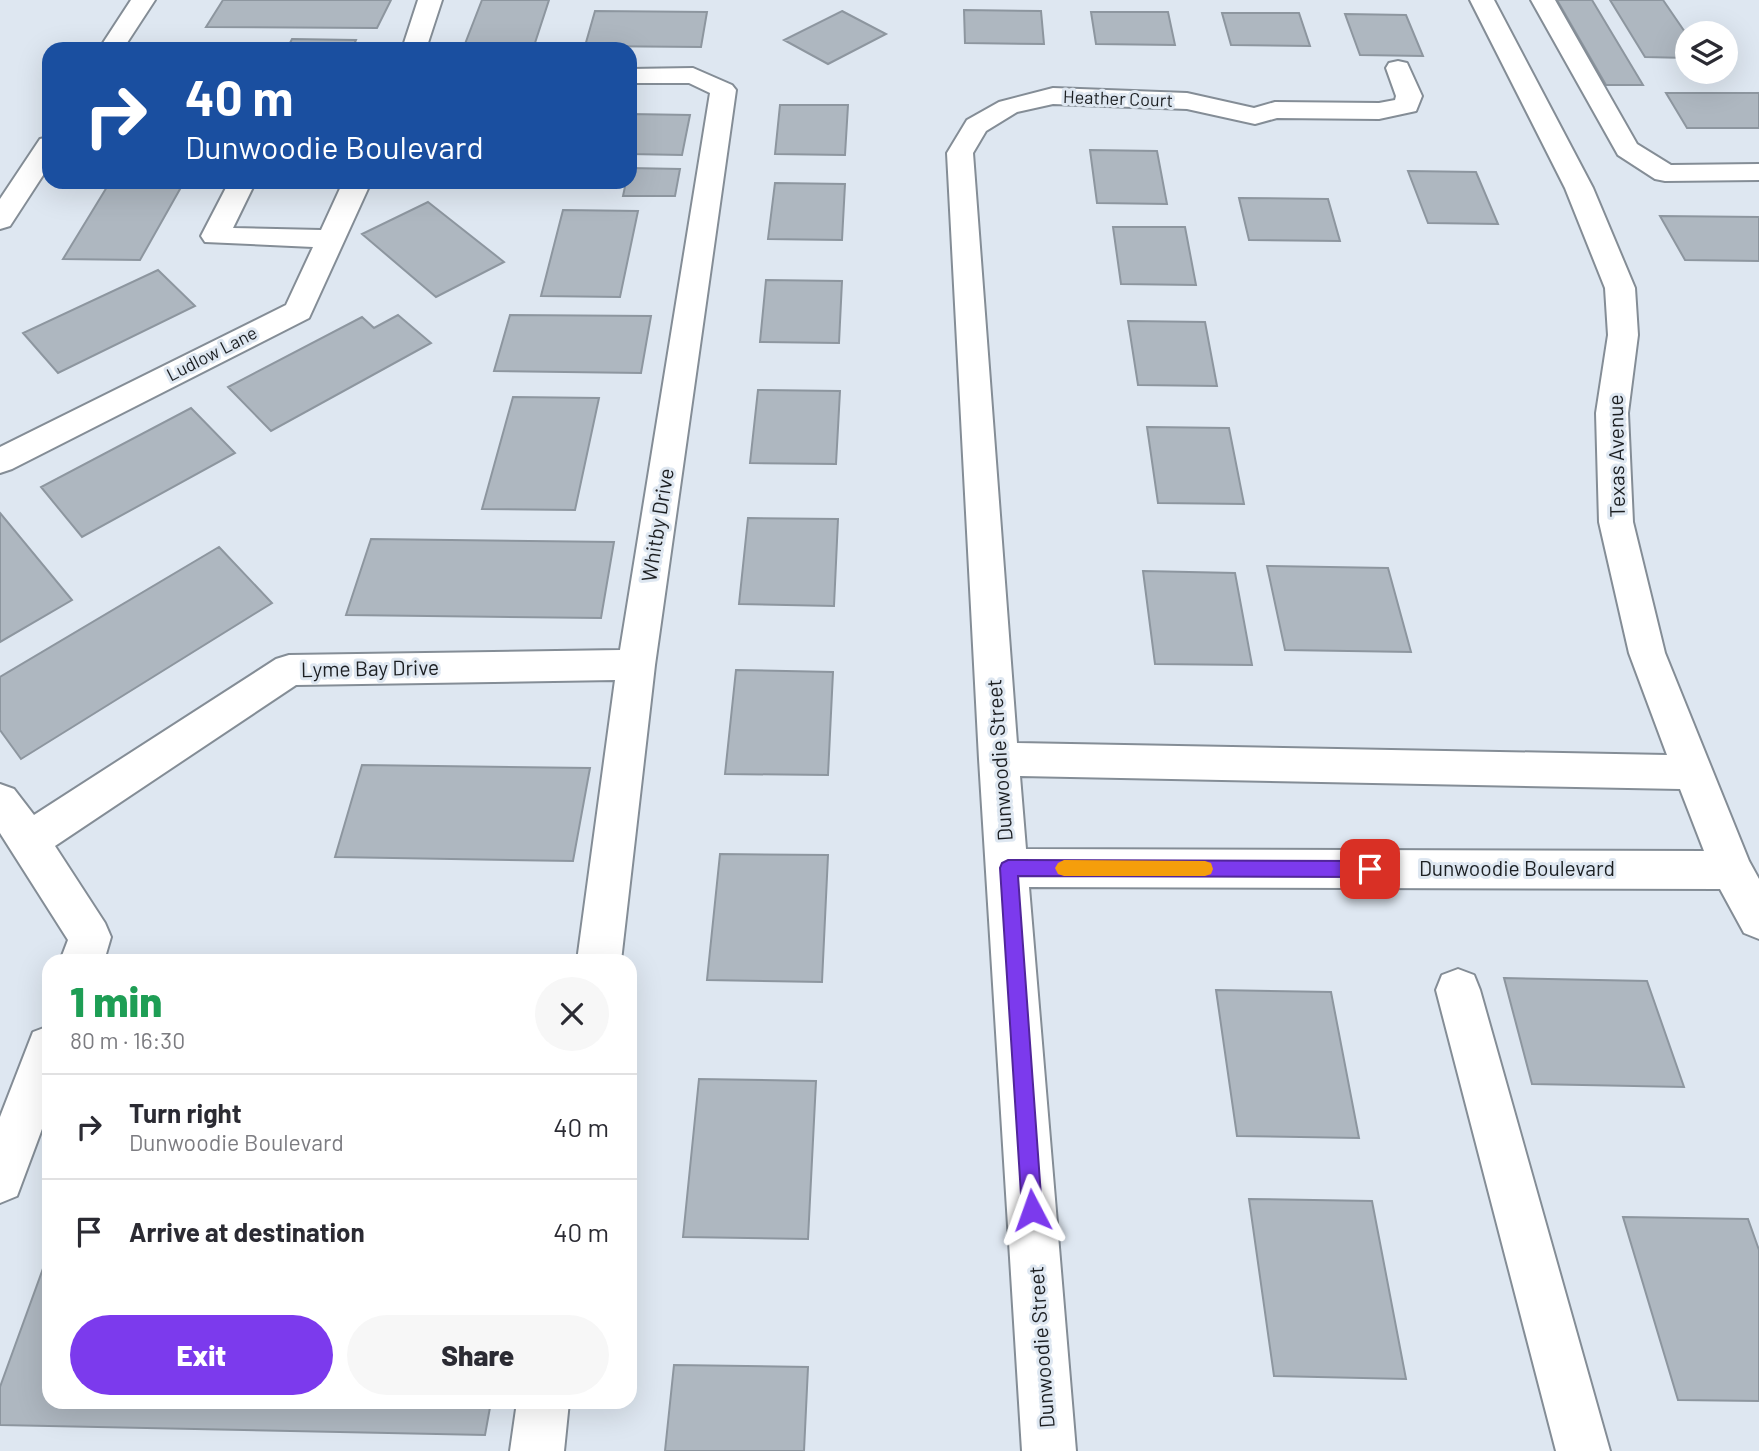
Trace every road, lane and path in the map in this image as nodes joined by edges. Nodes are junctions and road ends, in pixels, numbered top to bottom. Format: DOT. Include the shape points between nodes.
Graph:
graph roads {
  1 [pos="143,0"];
  2 [pos="430,0"];
  3 [pos="1482,0"];
  4 [pos="1543,0"];
  5 [pos="116,42"];
  6 [pos="416,42"];
  7 [pos="1398,68"];
  8 [pos="637,76"];
  9 [pos="960,153"];
  10 [pos="42,156"];
  11 [pos="1759,172"];
  12 [pos="238,189"];
  13 [pos="354,189"];
  14 [pos="0,220"];
  15 [pos="330,239"];
  16 [pos="0,461"];
  17 [pos="636,665"];
  18 [pos="999,759"];
  19 [pos="1692,772"];
  20 [pos="0,801"];
  21 [pos="29,841"];
  22 [pos="1008,868"];
  23 [pos="1732,870"];
  24 [pos="1759,919"];
  25 [pos="84,954"];
  26 [pos="600,954"];
  27 [pos="1458,990"];
  28 [pos="42,1067"];
  29 [pos="0,1179"];
  30 [pos="542,1409"];
  31 [pos="537,1451"];
  32 [pos="1049,1451"];
  33 [pos="1583,1451"];
  1 -- 5 [label="street"];
  2 -- 6 [label="street"];
  3 -- 19 [label="street, Texas Avenue" via="1579,188 1620,288 1623,335 1612,413 1616,522 1647,653"];
  4 -- 11 [label="street" via="1627,149 1665,173"];
  7 -- 9 [label="street, Heather Court" via="1409,96 1406,106 1379,111 1275,110 1255,116 1186,101 1053,96 1008,107 976,126"];
  8 -- 17 [label="street, Whitby Drive" via="693,75 723,90"];
  9 -- 18 [label="street, Dunwoodie Street"];
  10 -- 14 [label="street"];
  12 -- 15 [label="street" via="215,236"];
  13 -- 15 [label="street, Ludlow Lane"];
  15 -- 16 [label="street, Ludlow Lane" via="298,310"];
  17 -- 21 [label="street, Lyme Bay Drive" via="289,670"];
  17 -- 26 [label="street, Whitby Drive"];
  18 -- 19 [label="street"];
  18 -- 22 [label="street, Dunwoodie Street"];
  19 -- 23 [label="street, Texas Avenue"];
  20 -- 21 [label="street"];
  21 -- 25 [label="street" via="90,937"];
  22 -- 23 [label="street, Dunwoodie Boulevard"];
  22 -- 32 [label="street, Dunwoodie Street"];
  23 -- 24 [label="street, Texas Avenue"];
  27 -- 33 [label="street"];
  28 -- 29 [label="street"];
  30 -- 31 [label="street"];
}
